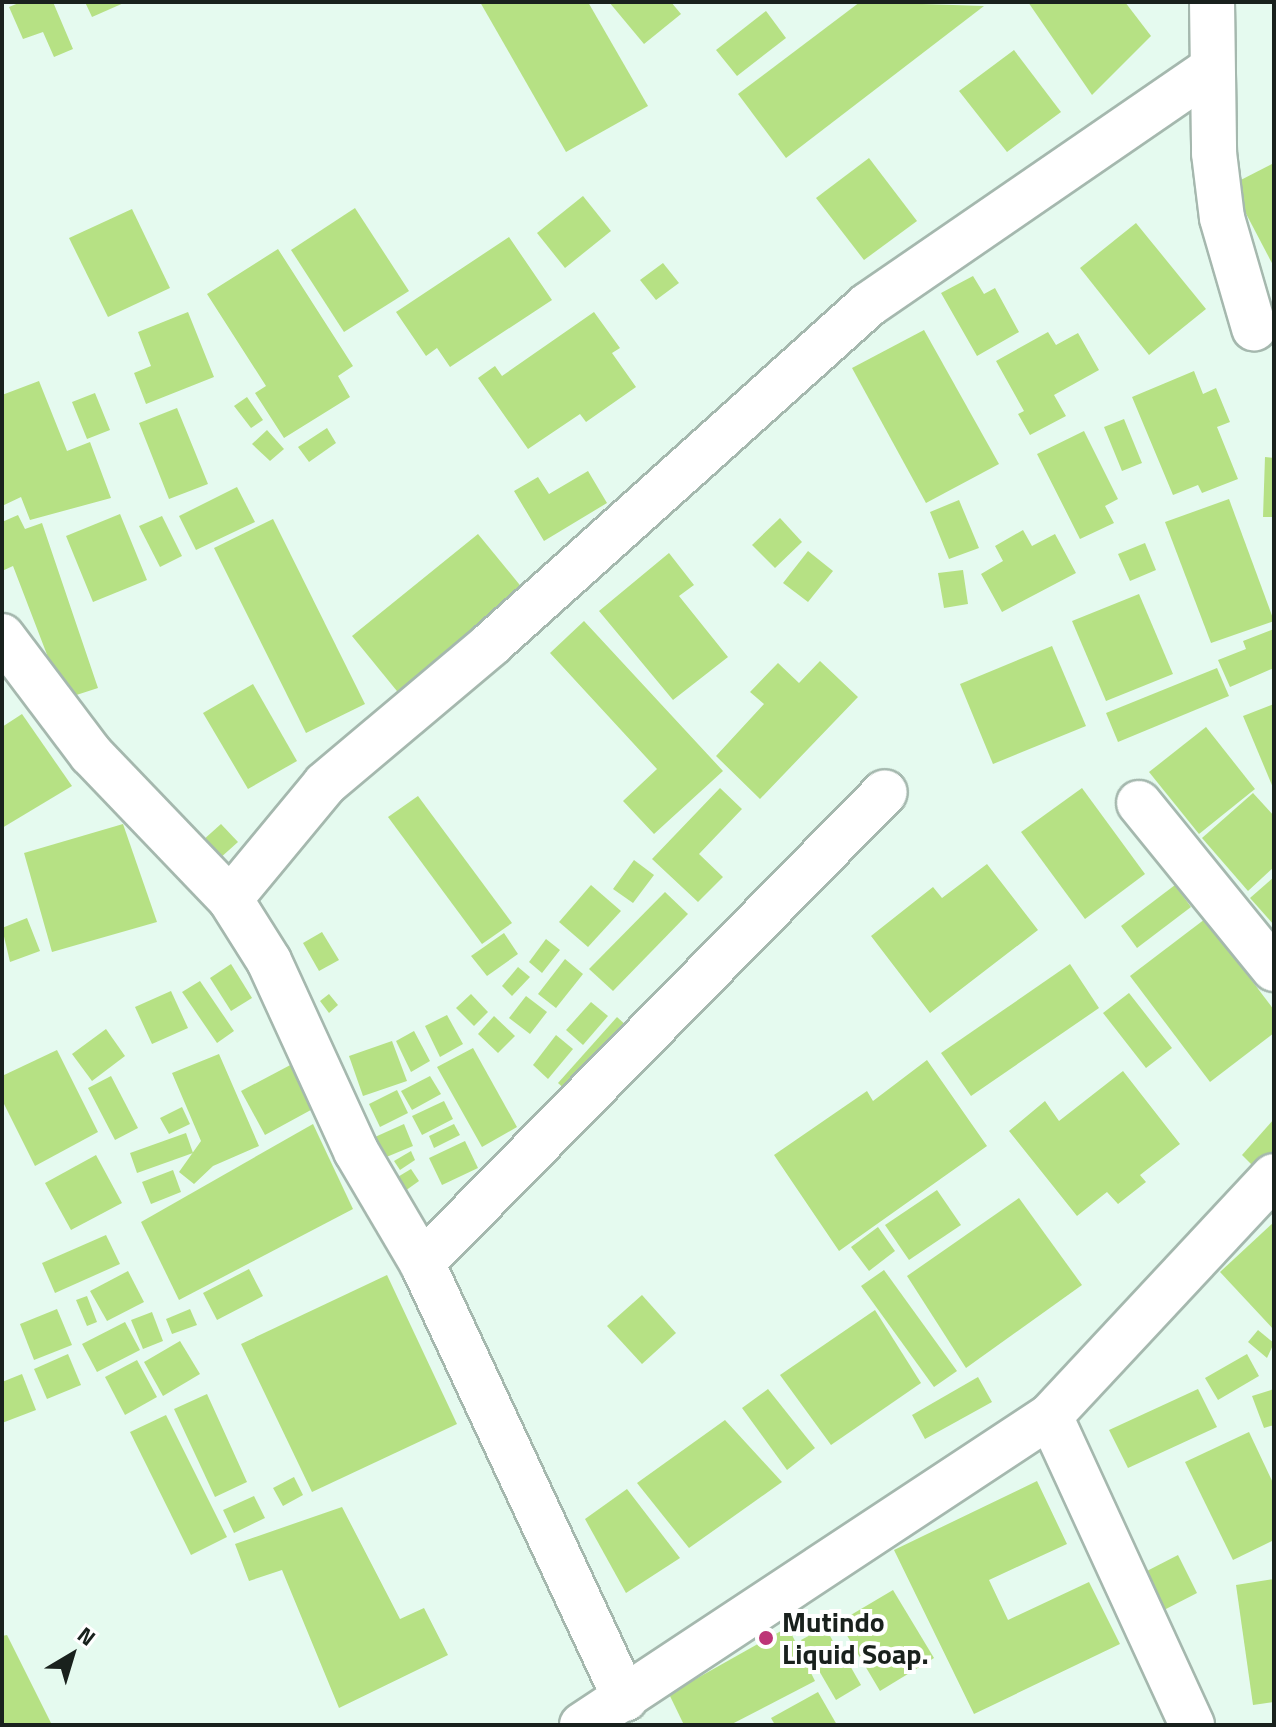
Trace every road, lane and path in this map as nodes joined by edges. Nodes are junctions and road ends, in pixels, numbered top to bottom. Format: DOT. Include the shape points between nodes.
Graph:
graph roads {
  1 [pos="1212,2"];
  2 [pos="1211,69"];
  3 [pos="1254,328"];
  4 [pos="2,636"];
  5 [pos="885,792"];
  6 [pos="1139,803"];
  7 [pos="230,899"];
  8 [pos="1274,969"];
  9 [pos="1274,1176"];
  10 [pos="422,1263"];
  11 [pos="1050,1416"];
  12 [pos="625,1699"];
  13 [pos="582,1725"];
  14 [pos="1192,1725"];
  1 -- 2 [label="street"];
  2 -- 3 [label="street" via="1222,218"];
  2 -- 7 [label="street" via="868,305 491,644 325,784"];
  4 -- 7 [label="street" via="91,754"];
  5 -- 10 [label="street"];
  6 -- 8 [label="street"];
  7 -- 10 [label="street" via="269,961 356,1151"];
  9 -- 11 [label="street"];
  10 -- 12 [label="street"];
  11 -- 12 [label="street"];
  11 -- 14 [label="street"];
  12 -- 13 [label="street"];
}
